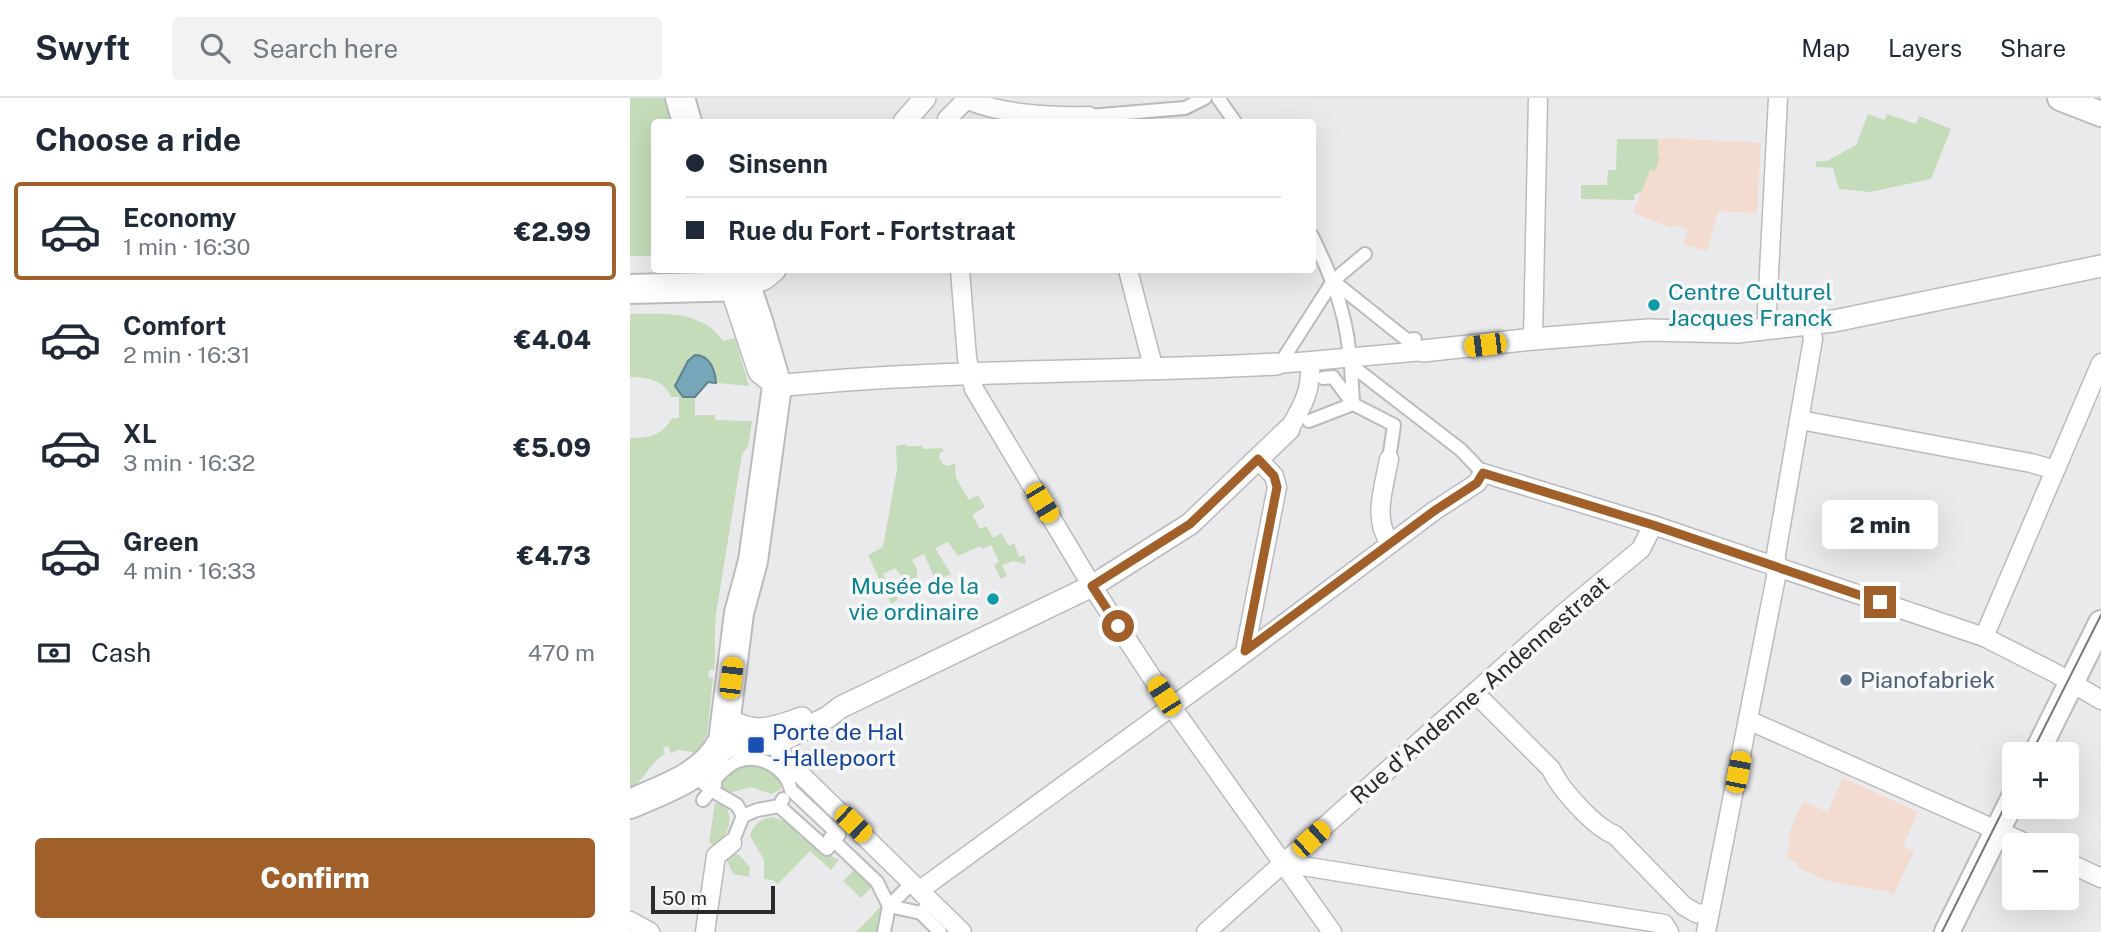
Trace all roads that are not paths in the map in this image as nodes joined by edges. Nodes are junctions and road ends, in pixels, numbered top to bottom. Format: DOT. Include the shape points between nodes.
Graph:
graph roads {
  1 [pos="680,98"];
  2 [pos="925,98"];
  3 [pos="1205,98"];
  4 [pos="1218,98"];
  5 [pos="1538,98"];
  6 [pos="1778,98"];
  7 [pos="2060,98"];
  8 [pos="965,99"];
  9 [pos="2101,114"];
  10 [pos="686,119"];
  11 [pos="907,119"];
  12 [pos="947,119"];
  13 [pos="1077,119"];
  14 [pos="1097,119"];
  15 [pos="1233,119"];
  16 [pos="1316,245"];
  17 [pos="1365,254"];
  18 [pos="2101,266"];
  19 [pos="771,273"];
  20 [pos="960,273"];
  21 [pos="1129,273"];
  22 [pos="738,281"];
  23 [pos="1333,281"];
  24 [pos="630,289"];
  25 [pos="1810,323"];
  26 [pos="1769,328"];
  27 [pos="1533,339"];
  28 [pos="1419,345"];
  29 [pos="1349,350"];
  30 [pos="1281,360"];
  31 [pos="1310,362"];
  32 [pos="2101,363"];
  33 [pos="1154,370"];
  34 [pos="971,375"];
  35 [pos="1323,378"];
  36 [pos="777,386"];
  37 [pos="1353,404"];
  38 [pos="1416,414"];
  39 [pos="1800,420"];
  40 [pos="1313,421"];
  41 [pos="1394,425"];
  42 [pos="1289,429"];
  43 [pos="1258,459"];
  44 [pos="1389,460"];
  45 [pos="2055,470"];
  46 [pos="1483,473"];
  47 [pos="1653,525"];
  48 [pos="1390,543"];
  49 [pos="1776,567"];
  50 [pos="1092,586"];
  51 [pos="2101,623"];
  52 [pos="1984,636"];
  53 [pos="1245,651"];
  54 [pos="2071,682"];
  55 [pos="1475,694"];
  56 [pos="2101,700"];
  57 [pos="1171,706"];
  58 [pos="727,719"];
  59 [pos="1748,720"];
  60 [pos="782,731"];
  61 [pos="2042,742"];
  62 [pos="714,779"];
  63 [pos="791,782"];
  64 [pos="630,804"];
  65 [pos="779,806"];
  66 [pos="743,817"];
  67 [pos="2003,819"];
  68 [pos="1997,831"];
  69 [pos="2002,833"];
  70 [pos="832,840"];
  71 [pos="732,844"];
  72 [pos="1284,863"];
  73 [pos="2079,868"];
  74 [pos="2101,878"];
  75 [pos="919,899"];
  76 [pos="889,906"];
  77 [pos="630,920"];
  78 [pos="1707,923"];
  79 [pos="650,932"];
  80 [pos="705,932"];
  81 [pos="884,932"];
  82 [pos="940,932"];
  83 [pos="961,932"];
  84 [pos="1206,932"];
  85 [pos="1332,932"];
  86 [pos="1669,932"];
  87 [pos="1947,932"];
  1 -- 10 [label="main road"];
  2 -- 11 [label="street"];
  3 -- 14 [label="street" via="1185,108"];
  4 -- 15 [label="street"];
  5 -- 27 [label="street"];
  6 -- 26 [label="street"];
  7 -- 9 [label="main road"];
  8 -- 12 [label="street"];
  8 -- 13 [label="street"];
  16 -- 23 [label="street"];
  17 -- 23 [label="street"];
  18 -- 25 [label="street"];
  19 -- 22 [label="street" via="764,279"];
  20 -- 34 [label="street"];
  21 -- 33 [label="street"];
  22 -- 24 [label="main road"];
  22 -- 36 [label="main road"];
  23 -- 28 [label="street" via="1406,340"];
  23 -- 29 [label="street"];
  23 -- 30 [label="street"];
  25 -- 26 [label="street"];
  25 -- 39 [label="street" via="1813,338"];
  26 -- 27 [label="street" via="1648,330"];
  27 -- 28 [label="street"];
  28 -- 31 [label="street"];
  30 -- 31 [label="street"];
  30 -- 33 [label="street"];
  31 -- 42 [label="street" via="1308,394"];
  32 -- 45 [label="street"];
  33 -- 34 [label="street"];
  34 -- 36 [label="street"];
  34 -- 50 [label="street" via="974,389"];
  35 -- 37 [label="street" via="1333,377"];
  36 -- 58 [label="main road" via="753,561 739,613"];
  37 -- 38 [label="street" via="1351,365"];
  37 -- 40 [label="street"];
  37 -- 41 [label="street"];
  38 -- 41 [label="street"];
  38 -- 46 [label="street"];
  39 -- 45 [label="street"];
  39 -- 49 [label="street"];
  41 -- 44 [label="street"];
  42 -- 43 [label="street"];
  43 -- 50 [label="street" via="1190,524"];
  43 -- 53 [label="street" via="1274,476 1277,487"];
  44 -- 48 [label="street" via="1379,512 1381,531"];
  45 -- 52 [label="street"];
  46 -- 47 [label="street"];
  46 -- 48 [label="street" via="1477,483"];
  47 -- 49 [label="street"];
  47 -- 55 [label="street, Rue d'Andenne - Andennestraat" via="1641,549"];
  48 -- 53 [label="street"];
  49 -- 52 [label="street"];
  49 -- 59 [label="street"];
  50 -- 57 [label="street"];
  50 -- 60 [label="street" via="828,717"];
  51 -- 54 [label="main road"];
  52 -- 54 [label="street"];
  53 -- 57 [label="street"];
  54 -- 56 [label="street"];
  54 -- 61 [label="main road"];
  55 -- 72 [label="street, Rue d'Andenne - Andennestraat"];
  55 -- 78 [label="street" via="1604,831 1615,835 1684,906"];
  57 -- 72 [label="street"];
  57 -- 75 [label="street"];
  58 -- 60 [label="street" via="746,727"];
  58 -- 62 [label="main road"];
  59 -- 68 [label="street"];
  59 -- 78 [label="street"];
  60 -- 62 [label="street" via="733,745"];
  60 -- 75 [label="street" via="783,757"];
  62 -- 63 [label="street" via="767,762"];
  62 -- 64 [label="main road"];
  62 -- 66 [label="street"];
  63 -- 65 [label="street"];
  63 -- 70 [label="street" via="839,835"];
  65 -- 66 [label="street"];
  65 -- 70 [label="street" via="827,849"];
  66 -- 71 [label="street"];
  67 -- 68 [label="main road"];
  68 -- 69 [label="street"];
  68 -- 87 [label="main road"];
  70 -- 76 [label="street"];
  71 -- 80 [label="street" via="716,856"];
  72 -- 84 [label="street, Rue d'Andenne - Andennestraat"];
  72 -- 85 [label="street"];
  72 -- 86 [label="street" via="1664,924"];
  73 -- 74 [label="street"];
  75 -- 76 [label="street"];
  75 -- 76 [label="street"];
  75 -- 82 [label="street"];
  75 -- 83 [label="street"];
  76 -- 81 [label="street"];
  77 -- 79 [label="street"];
}
